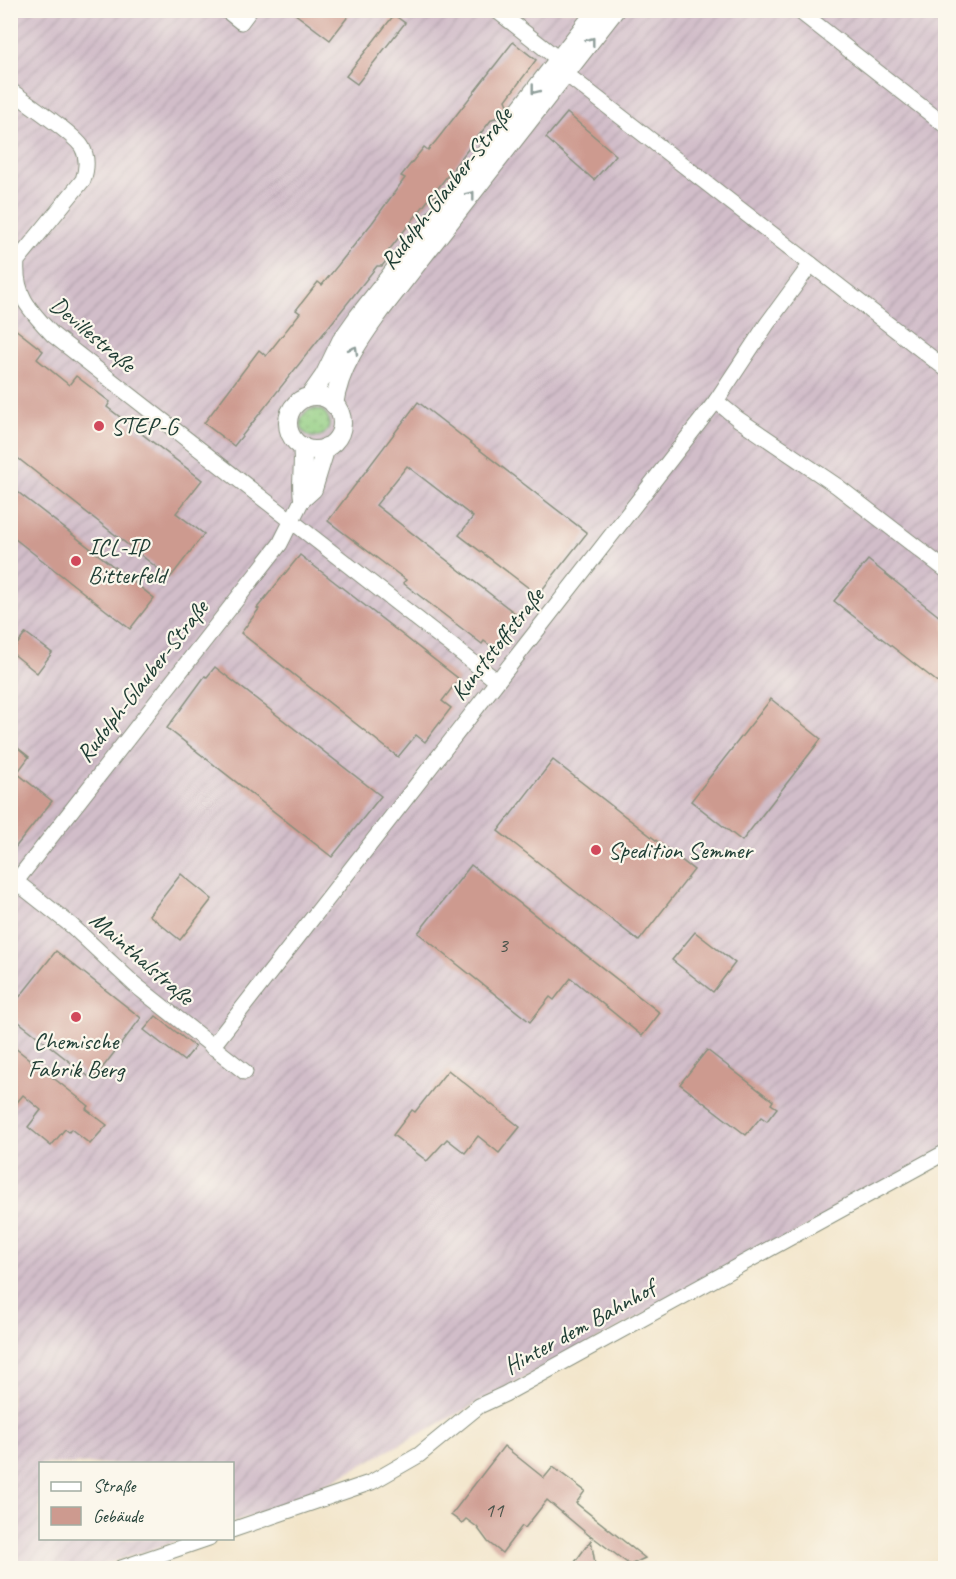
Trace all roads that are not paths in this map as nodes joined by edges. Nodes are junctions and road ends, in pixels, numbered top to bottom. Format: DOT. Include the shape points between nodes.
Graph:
graph roads {
  1 [pos="226,10"];
  2 [pos="250,10"];
  3 [pos="496,10"];
  4 [pos="597,10"];
  5 [pos="615,10"];
  6 [pos="798,10"];
  7 [pos="565,67"];
  8 [pos="10,90"];
  9 [pos="945,126"];
  10 [pos="811,264"];
  11 [pos="945,369"];
  12 [pos="310,396"];
  13 [pos="716,401"];
  14 [pos="334,405"];
  15 [pos="302,446"];
  16 [pos="326,447"];
  17 [pos="303,498"];
  18 [pos="292,522"];
  19 [pos="945,570"];
  20 [pos="497,681"];
  21 [pos="12,882"];
  22 [pos="212,1047"];
  23 [pos="244,1072"];
  24 [pos="945,1152"];
  25 [pos="234,1529"];
  26 [pos="205,1540"];
  27 [pos="121,1569"];
  1 -- 2 [label="street" via="241,22"];
  3 -- 7 [label="street"];
  4 -- 7 [label="street, Rudolph-Glauber-Straße"];
  7 -- 5 [label="street, Rudolph-Glauber-Straße, one-way"];
  6 -- 9 [label="street"];
  7 -- 10 [label="street"];
  7 -- 12 [label="street, Rudolph-Glauber-Straße, one-way" via="358,317"];
  14 -- 7 [label="street, Rudolph-Glauber-Straße, one-way" via="338,382 365,332"];
  8 -- 18 [label="street, Devillestraße" via="78,142 86,159 83,180 17,261 16,277 27,306 53,335"];
  10 -- 11 [label="street"];
  10 -- 13 [label="street, Kunststoffstraße"];
  12 -- 14 [label="street"];
  12 -- 15 [label="street, Rudolph-Glauber-Straße" via="293,406 288,418 289,432"];
  13 -- 19 [label="street" via="837,486"];
  13 -- 20 [label="street, Kunststoffstraße"];
  14 -- 16 [label="street, Rudolph-Glauber-Straße" via="340,413 341,428"];
  15 -- 16 [label="street" via="311,450"];
  15 -- 17 [label="street, Rudolph-Glauber-Straße"];
  16 -- 17 [label="street, Rudolph-Glauber-Straße" via="314,489"];
  17 -- 18 [label="street, Rudolph-Glauber-Straße"];
  18 -- 20 [label="street"];
  18 -- 21 [label="street, Rudolph-Glauber-Straße" via="272,555"];
  20 -- 22 [label="street, Kunststoffstraße"];
  21 -- 22 [label="street, Mainthalstraße" via="72,926 134,984"];
  22 -- 23 [label="street, Mainthalstraße"];
  24 -- 25 [label="street, Hinter dem Bahnhof" via="479,1406 419,1455 372,1482"];
  26 -- 27 [label="street"];
}
